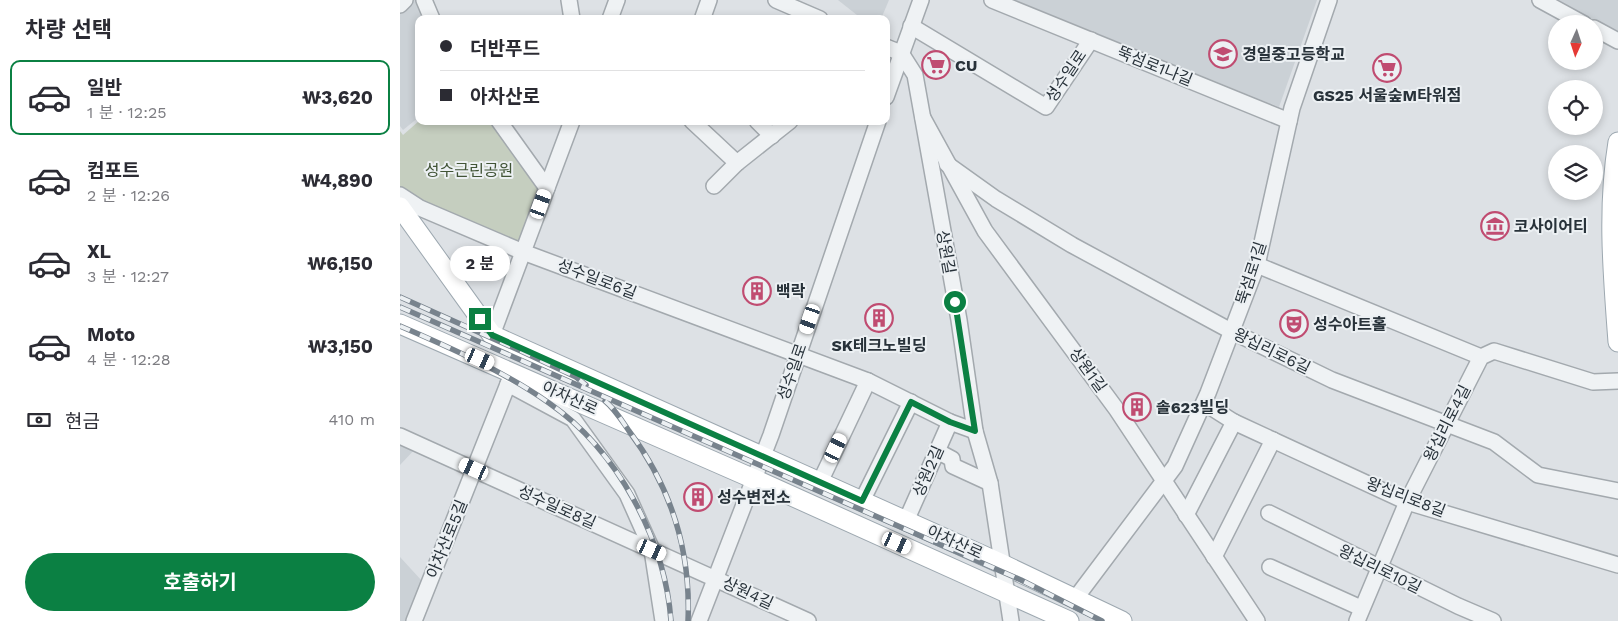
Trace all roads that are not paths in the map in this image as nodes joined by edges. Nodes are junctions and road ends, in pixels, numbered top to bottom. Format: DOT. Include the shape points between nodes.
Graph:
graph roads {
  1 [pos="405,0"];
  2 [pos="424,0"];
  3 [pos="569,0"];
  4 [pos="617,0"];
  5 [pos="710,0"];
  6 [pos="776,0"];
  7 [pos="921,0"];
  8 [pos="992,0"];
  9 [pos="1329,0"];
  10 [pos="1540,0"];
  11 [pos="400,5"];
  12 [pos="430,15"];
  13 [pos="571,15"];
  14 [pos="611,15"];
  15 [pos="704,15"];
  16 [pos="811,15"];
  17 [pos="1568,15"];
  18 [pos="911,26"];
  19 [pos="1603,33"];
  20 [pos="1091,40"];
  21 [pos="1618,41"];
  22 [pos="890,49"];
  23 [pos="901,53"];
  24 [pos="890,85"];
  25 [pos="923,118"];
  26 [pos="1289,121"];
  27 [pos="502,125"];
  28 [pos="571,125"];
  29 [pos="696,125"];
  30 [pos="761,125"];
  31 [pos="785,125"];
  32 [pos="877,125"];
  33 [pos="772,136"];
  34 [pos="1618,142"];
  35 [pos="737,163"];
  36 [pos="947,164"];
  37 [pos="714,186"];
  38 [pos="547,188"];
  39 [pos="400,195"];
  40 [pos="400,207"];
  41 [pos="523,252"];
  42 [pos="1257,265"];
  43 [pos="1616,283"];
  44 [pos="400,324"];
  45 [pos="1231,331"];
  46 [pos="492,335"];
  47 [pos="1618,342"];
  48 [pos="798,355"];
  49 [pos="1481,357"];
  50 [pos="510,379"];
  51 [pos="868,381"];
  52 [pos="1618,381"];
  53 [pos="911,402"];
  54 [pos="1204,403"];
  55 [pos="950,422"];
  56 [pos="1234,422"];
  57 [pos="1446,425"];
  58 [pos="975,431"];
  59 [pos="400,436"];
  60 [pos="1273,440"];
  61 [pos="937,452"];
  62 [pos="762,457"];
  63 [pos="474,469"];
  64 [pos="754,479"];
  65 [pos="1164,480"];
  66 [pos="820,482"];
  67 [pos="990,483"];
  68 [pos="1618,492"];
  69 [pos="862,501"];
  70 [pos="1407,502"];
  71 [pos="1269,513"];
  72 [pos="1186,515"];
  73 [pos="906,521"];
  74 [pos="652,550"];
  75 [pos="1214,557"];
  76 [pos="1002,564"];
  77 [pos="1618,565"];
  78 [pos="1270,567"];
  79 [pos="1378,568"];
  80 [pos="715,578"];
  81 [pos="1005,591"];
  82 [pos="1075,599"];
  83 [pos="1359,615"];
  84 [pos="414,621"];
  85 [pos="663,621"];
  86 [pos="699,621"];
  87 [pos="808,621"];
  88 [pos="1011,621"];
  89 [pos="1069,621"];
  90 [pos="1122,621"];
  91 [pos="1257,621"];
  92 [pos="1493,621"];
  1 -- 11 [label="street"];
  2 -- 12 [label="street"];
  3 -- 13 [label="street"];
  4 -- 14 [label="street"];
  5 -- 15 [label="street"];
  6 -- 16 [label="street"];
  7 -- 18 [label="street"];
  8 -- 20 [label="street, 뚝섬로1나길"];
  9 -- 26 [label="street, 뚝섬로1길"];
  10 -- 17 [label="street"];
  18 -- 20 [label="street, 성수일로" via="1046,107"];
  18 -- 23 [label="street"];
  19 -- 21 [label="street"];
  20 -- 26 [label="street, 뚝섬로1나길"];
  22 -- 23 [label="street"];
  23 -- 24 [label="street"];
  23 -- 25 [label="street, 상원길" via="915,75"];
  25 -- 36 [label="street, 상원1길"];
  25 -- 58 [label="street, 상원길"];
  26 -- 42 [label="street, 뚝섬로1길"];
  27 -- 38 [label="street"];
  28 -- 38 [label="street"];
  29 -- 35 [label="street"];
  30 -- 33 [label="street"];
  31 -- 33 [label="street"];
  32 -- 48 [label="street, 성수일로"];
  33 -- 35 [label="street"];
  34 -- 43 [label="main road" via="1612,181 1611,239"];
  35 -- 37 [label="street"];
  36 -- 45 [label="street, 왕십리로6길" via="996,199 1072,245"];
  36 -- 65 [label="street, 상원1길" via="985,231"];
  38 -- 41 [label="street"];
  39 -- 41 [label="street, 성수일로6길" via="420,208"];
  40 -- 46 [label="main road, 아차산로"];
  41 -- 46 [label="street"];
  41 -- 48 [label="street, 성수일로6길"];
  42 -- 45 [label="street, 뚝섬로1길"];
  42 -- 49 [label="street"];
  43 -- 47 [label="main road"];
  44 -- 50 [label="main road, 아차산로"];
  45 -- 54 [label="street, 뚝섬로1길"];
  45 -- 57 [label="street, 왕십리로6길" via="1332,380"];
  46 -- 62 [label="main road, 아차산로"];
  48 -- 51 [label="street"];
  48 -- 62 [label="street, 성수일로"];
  49 -- 52 [label="street" via="1494,351 1593,382"];
  49 -- 57 [label="street, 왕십리로4길"];
  50 -- 63 [label="street, 아차산로5길"];
  50 -- 64 [label="main road, 아차산로"];
  50 -- 74 [label="street, 아차산로" via="573,419 627,494"];
  51 -- 53 [label="street"];
  51 -- 66 [label="street"];
  53 -- 55 [label="street"];
  53 -- 69 [label="street"];
  54 -- 56 [label="street, 왕십리로8길"];
  54 -- 65 [label="street, 뚝섬로1길" via="1175,466"];
  55 -- 58 [label="street"];
  55 -- 61 [label="street, 상원2길"];
  56 -- 60 [label="street, 왕십리로8길"];
  56 -- 72 [label="street"];
  57 -- 68 [label="street, 왕십리로6길" via="1494,442 1538,475"];
  57 -- 70 [label="street, 왕십리로4길"];
  58 -- 67 [label="street, 상원길"];
  59 -- 63 [label="street, 성수일로8길"];
  60 -- 70 [label="street, 왕십리로8길"];
  60 -- 75 [label="street"];
  61 -- 67 [label="street" via="952,459 953,466"];
  61 -- 73 [label="street, 상원2길"];
  62 -- 64 [label="street, 성수일로"];
  62 -- 66 [label="main road, 아차산로"];
  63 -- 74 [label="street, 성수일로8길"];
  63 -- 84 [label="street, 아차산로5길"];
  64 -- 80 [label="street, 성수일로"];
  64 -- 81 [label="main road, 아차산로"];
  65 -- 72 [label="street, 상원1길"];
  65 -- 82 [label="street, 뚝섬로1길"];
  66 -- 69 [label="main road, 아차산로"];
  67 -- 76 [label="street, 상원길"];
  69 -- 73 [label="main road, 아차산로"];
  70 -- 77 [label="street, 왕십리로8길"];
  70 -- 79 [label="street, 왕십리로4길"];
  71 -- 79 [label="street, 왕십리로10길"];
  72 -- 75 [label="street, 상원1길"];
  73 -- 76 [label="main road, 아차산로"];
  74 -- 80 [label="street, 성수일로8길"];
  74 -- 85 [label="street"];
  75 -- 91 [label="street, 상원1길"];
  76 -- 81 [label="street, 상원길"];
  76 -- 82 [label="main road, 아차산로"];
  78 -- 83 [label="street"];
  79 -- 83 [label="street, 왕십리로4길"];
  79 -- 92 [label="street, 왕십리로10길"];
  80 -- 86 [label="street, 성수일로"];
  80 -- 87 [label="street, 상원4길"];
  81 -- 88 [label="street, 상원길"];
  81 -- 89 [label="main road, 아차산로"];
  82 -- 90 [label="main road, 아차산로"];
}
